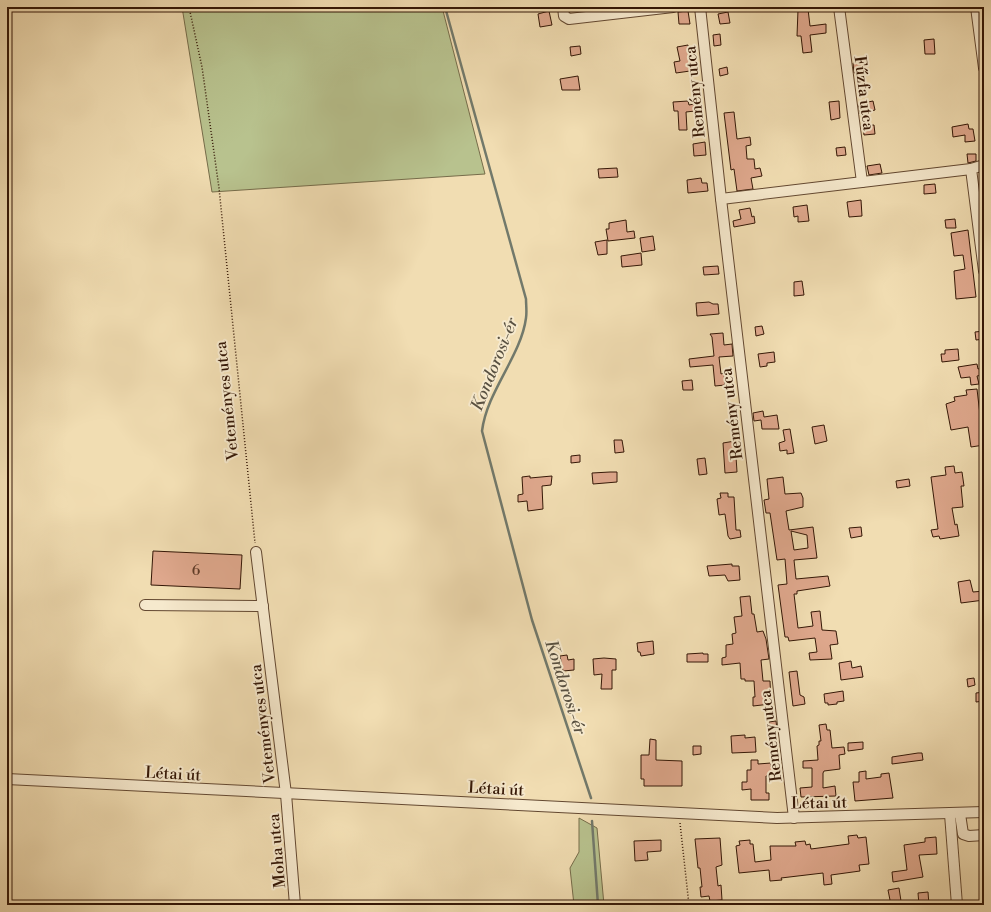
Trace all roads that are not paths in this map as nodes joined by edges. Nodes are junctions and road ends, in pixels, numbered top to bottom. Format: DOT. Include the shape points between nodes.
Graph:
graph roads {
  1 [pos="563,7"];
  2 [pos="674,7"];
  3 [pos="700,7"];
  4 [pos="839,7"];
  5 [pos="976,7"];
  6 [pos="984,68"];
  7 [pos="984,165"];
  8 [pos="971,169"];
  9 [pos="862,182"];
  10 [pos="721,199"];
  11 [pos="984,271"];
  12 [pos="256,552"];
  13 [pos="145,605"];
  14 [pos="263,606"];
  15 [pos="7,778"];
  16 [pos="286,794"];
  17 [pos="984,812"];
  18 [pos="950,814"];
  19 [pos="960,814"];
  20 [pos="794,818"];
  21 [pos="984,835"];
  22 [pos="295,905"];
  23 [pos="957,905"];
  1 -- 2 [label="street" via="564,16 569,19"];
  3 -- 10 [label="street, Remény utca"];
  4 -- 9 [label="street, Fűzfa utca"];
  5 -- 6 [label="street"];
  7 -- 8 [label="street"];
  8 -- 9 [label="street"];
  8 -- 11 [label="street"];
  9 -- 10 [label="street"];
  10 -- 20 [label="street, Remény utca"];
  12 -- 14 [label="street, Veteményes utca"];
  13 -- 14 [label="street"];
  14 -- 16 [label="street, Veteményes utca"];
  15 -- 16 [label="street, Létai út"];
  16 -- 20 [label="street, Létai út"];
  16 -- 22 [label="street, Moha utca"];
  17 -- 19 [label="street, Létai út"];
  18 -- 19 [label="street, Létai út"];
  18 -- 20 [label="street, Létai út"];
  18 -- 23 [label="street"];
  19 -- 21 [label="street" via="963,834"];
}
